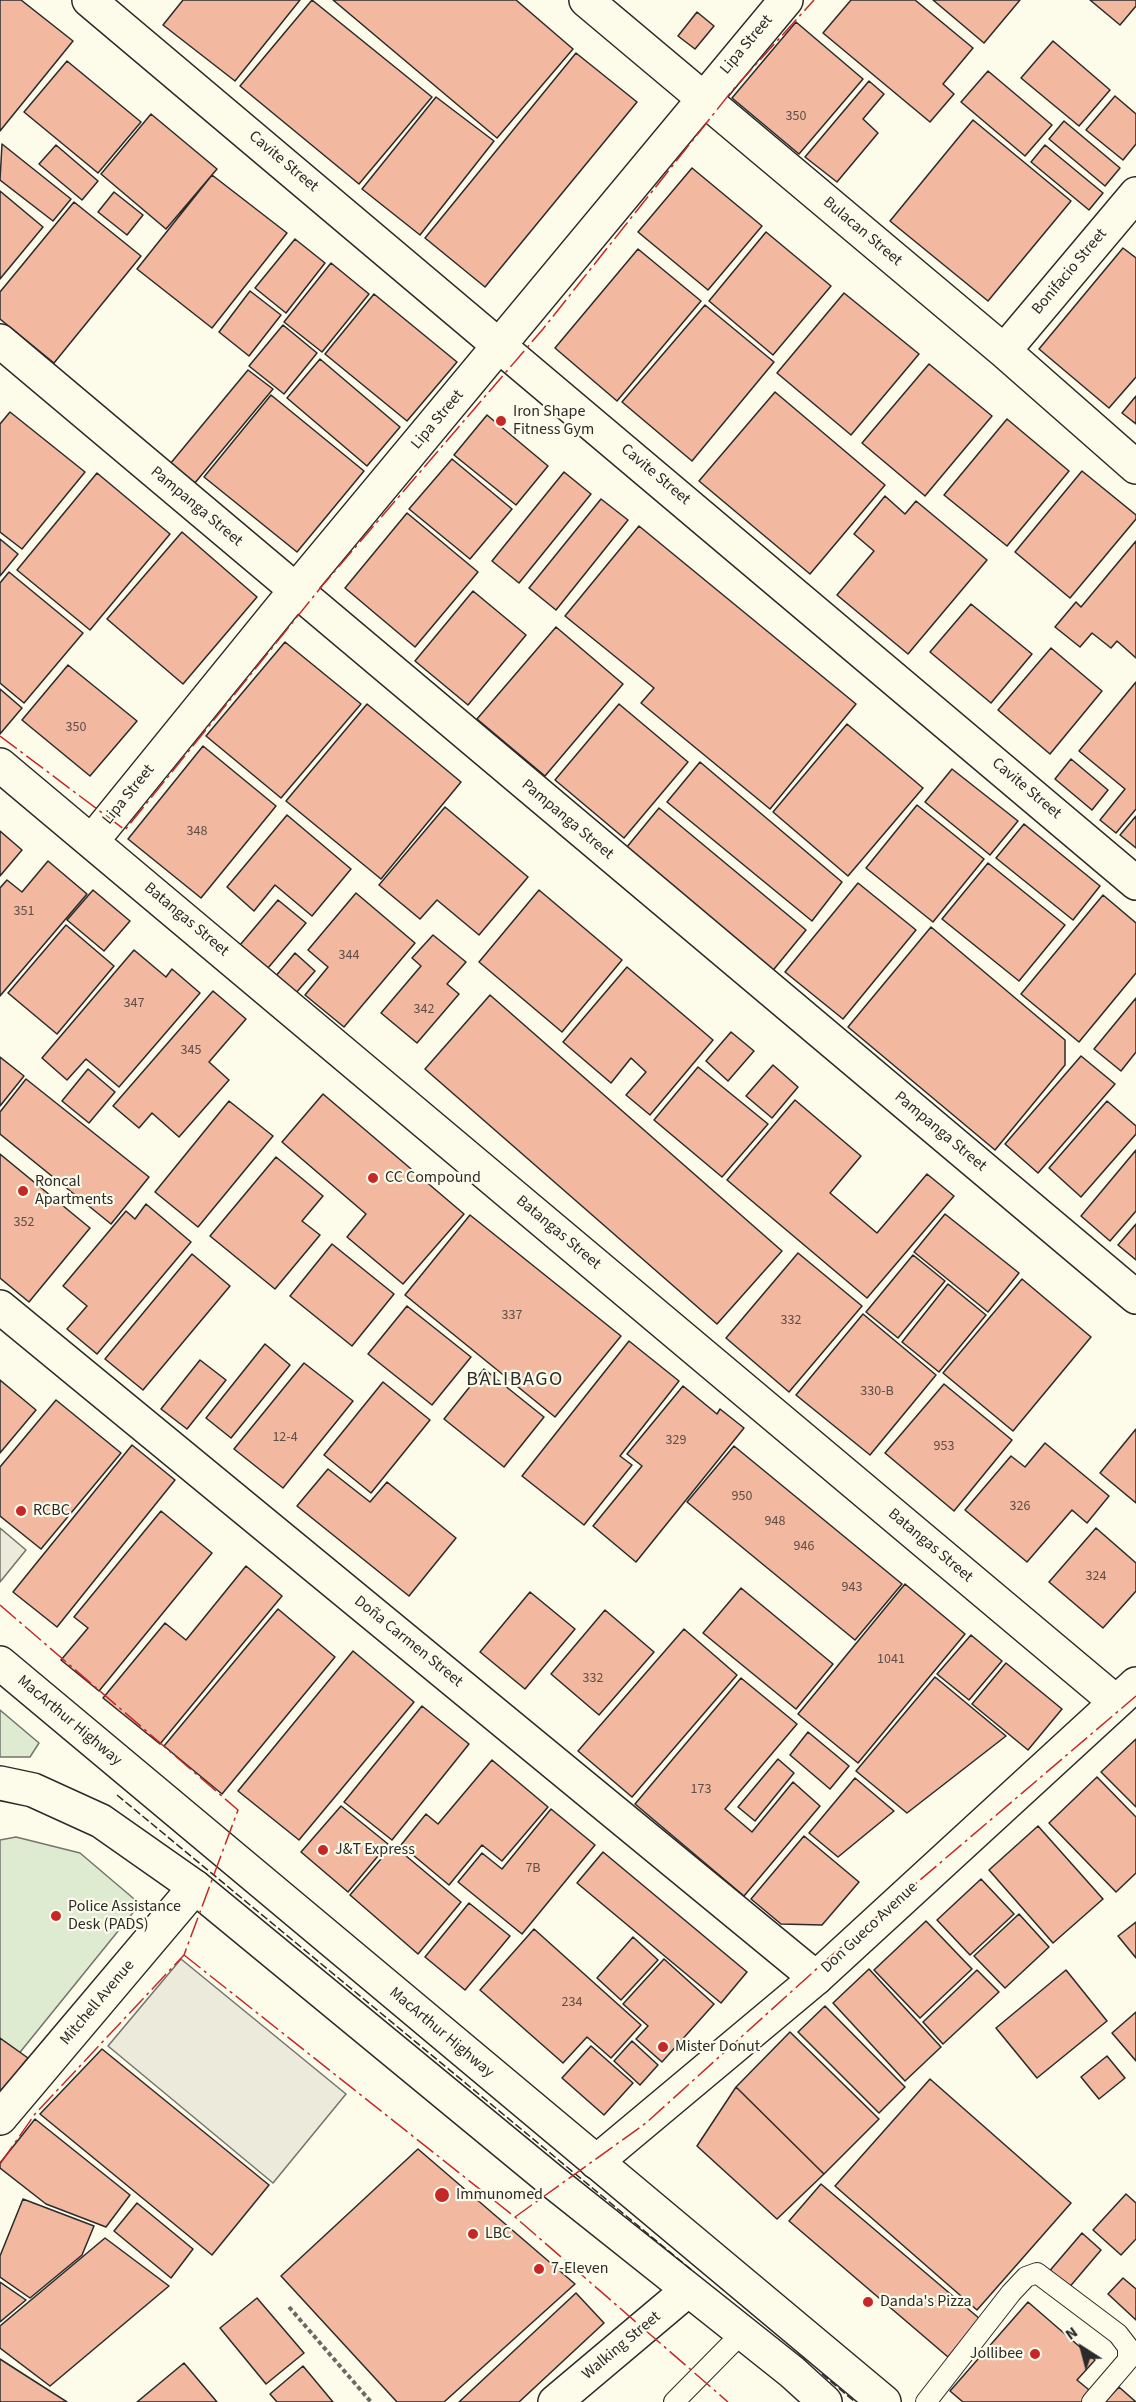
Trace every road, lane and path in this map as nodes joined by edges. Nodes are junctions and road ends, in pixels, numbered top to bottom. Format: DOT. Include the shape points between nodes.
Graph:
graph roads {
  1 [pos="89,0"];
  2 [pos="586,0"];
  3 [pos="786,0"];
  4 [pos="703,98"];
  5 [pos="1136,194"];
  6 [pos="0,342"];
  7 [pos="501,345"];
  8 [pos="1004,351"];
  9 [pos="1136,467"];
  10 [pos="295,591"];
  11 [pos="0,765"];
  12 [pos="92,841"];
  13 [pos="1136,883"];
  14 [pos="1136,1297"];
  15 [pos="0,1307"];
  16 [pos="0,1663"];
  17 [pos="1126,1693"];
  18 [pos="0,1783"];
  19 [pos="195,1887"];
  20 [pos="816,1978"];
  21 [pos="0,2118"];
  22 [pos="596,2162"];
  23 [pos="688,2290"];
  24 [pos="289,2307"];
  25 [pos="742,2333"];
  26 [pos="821,2401"];
  27 [pos="371,2402"];
  28 [pos="555,2402"];
  29 [pos="674,2402"];
  30 [pos="884,2402"];
  31 [pos="926,2402"];
  32 [pos="1092,2402"];
  1 -- 7 [label="main road, Cavite Street"];
  2 -- 4 [label="main road, Bulacan Street"];
  3 -- 4 [label="main road, Lipa Street"];
  4 -- 7 [label="main road, Lipa Street"];
  4 -- 8 [label="main road, Bulacan Street"];
  5 -- 8 [label="main road, Bonifacio Street"];
  6 -- 10 [label="main road, Pampanga Street"];
  7 -- 10 [label="main road, Lipa Street"];
  7 -- 13 [label="main road, Cavite Street"];
  8 -- 9 [label="main road, Bulacan Street"];
  10 -- 12 [label="main road, Lipa Street"];
  10 -- 14 [label="main road, Pampanga Street"];
  11 -- 12 [label="main road, Batangas Street"];
  12 -- 17 [label="main road, Batangas Street"];
  15 -- 20 [label="main road, Doña Carmen Street"];
  16 -- 22 [label="main road, MacArthur Highway"];
  17 -- 20 [label="main road, Don Gueco Avenue"];
  18 -- 19 [label="main road" via="33,1790 101,1821"];
  19 -- 21 [label="main road, Mitchell Avenue"];
  19 -- 23 [label="main road"];
  20 -- 22 [label="main road, Don Gueco Avenue"];
  22 -- 30 [label="main road, MacArthur Highway"];
  23 -- 25 [label="main road"];
  23 -- 28 [label="main road, Walking Street"];
  24 -- 27 [label="path"];
  25 -- 26 [label="main road" via="792,2372"];
  25 -- 29 [label="lane"];
  31 -- 32 [label="lane" via="1011,2293 1026,2277 1036,2273 1118,2334 1128,2347 1128,2360"];
}
